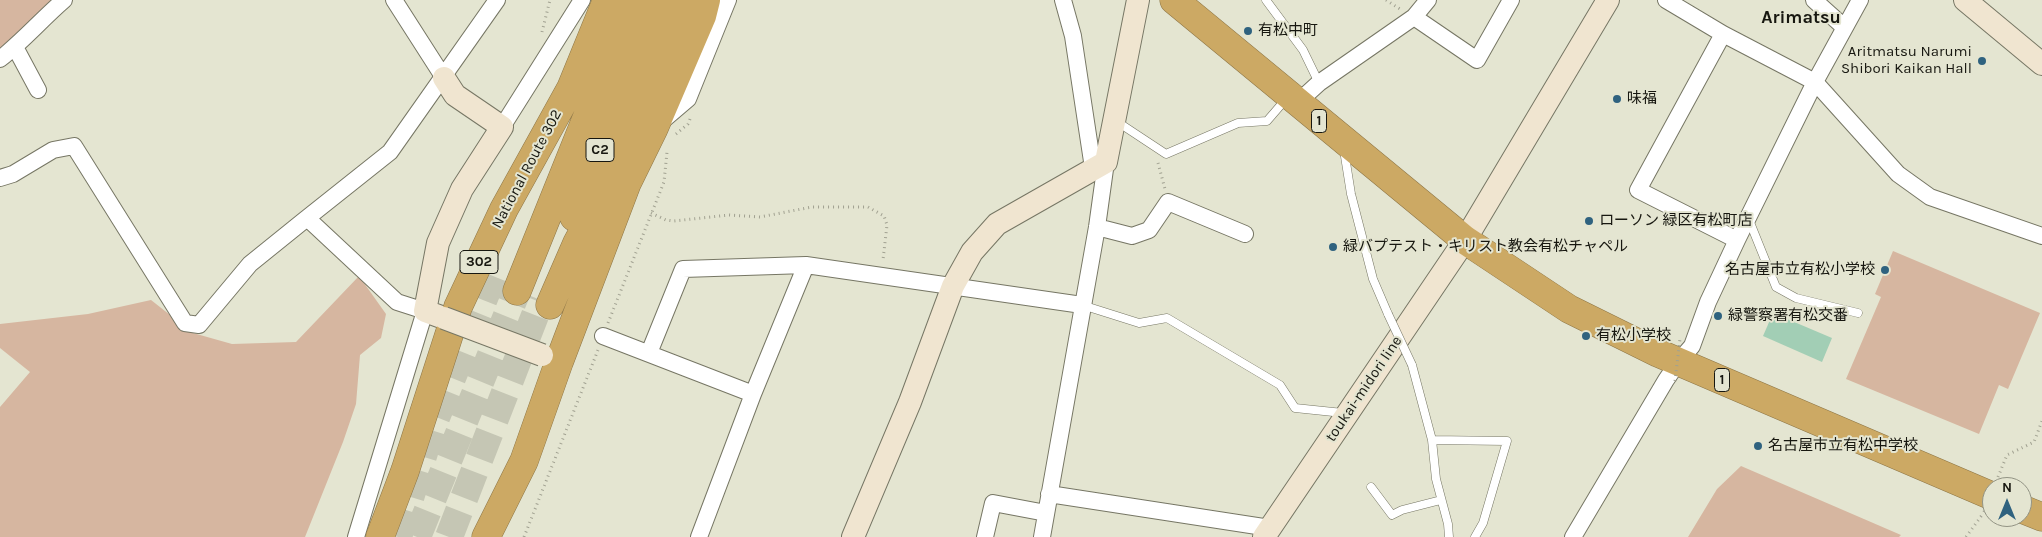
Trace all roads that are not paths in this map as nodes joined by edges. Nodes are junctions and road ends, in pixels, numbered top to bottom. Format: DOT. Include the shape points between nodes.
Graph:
graph roads {
  1 [pos="64,0"];
  2 [pos="394,0"];
  3 [pos="498,0"];
  4 [pos="582,0"];
  5 [pos="607,0"];
  6 [pos="634,0"];
  7 [pos="659,0"];
  8 [pos="686,0"];
  9 [pos="706,0"];
  10 [pos="728,0"];
  11 [pos="1063,0"];
  12 [pos="1138,0"];
  13 [pos="1174,0"];
  14 [pos="1266,0"];
  15 [pos="1428,0"];
  16 [pos="1512,0"];
  17 [pos="1608,0"];
  18 [pos="1666,0"];
  19 [pos="1814,0"];
  20 [pos="1860,0"];
  21 [pos="1965,0"];
  22 [pos="1414,17"];
  23 [pos="1844,28"];
  24 [pos="1723,34"];
  25 [pos="15,47"];
  26 [pos="0,59"];
  27 [pos="2042,64"];
  28 [pos="444,78"];
  29 [pos="1319,82"];
  30 [pos="1815,82"];
  31 [pos="571,88"];
  32 [pos="38,90"];
  33 [pos="1292,99"];
  34 [pos="1114,120"];
  35 [pos="502,127"];
  36 [pos="664,139"];
  37 [pos="1343,141"];
  38 [pos="1100,165"];
  39 [pos="0,178"];
  40 [pos="308,218"];
  41 [pos="1748,218"];
  42 [pos="1097,227"];
  43 [pos="1245,234"];
  44 [pos="2042,236"];
  45 [pos="1464,240"];
  46 [pos="1737,240"];
  47 [pos="806,265"];
  48 [pos="493,276"];
  49 [pos="953,286"];
  50 [pos="536,299"];
  51 [pos="1082,305"];
  52 [pos="1858,313"];
  53 [pos="435,315"];
  54 [pos="603,336"];
  55 [pos="648,353"];
  56 [pos="551,359"];
  57 [pos="1678,360"];
  58 [pos="753,394"];
  59 [pos="1347,413"];
  60 [pos="1432,440"];
  61 [pos="1371,488"];
  62 [pos="1982,490"];
  63 [pos="1049,494"];
  64 [pos="1441,500"];
  65 [pos="1046,513"];
  66 [pos="1267,532"];
  67 [pos="356,537"];
  68 [pos="380,537"];
  69 [pos="486,537"];
  70 [pos="699,537"];
  71 [pos="853,537"];
  72 [pos="985,537"];
  73 [pos="1042,537"];
  74 [pos="1449,537"];
  75 [pos="1475,537"];
  76 [pos="1573,537"];
  1 -- 25 [label="street"];
  2 -- 28 [label="street"];
  3 -- 28 [label="street"];
  4 -- 35 [label="street"];
  5 -- 31 [label="highway, National Route 302 / 302"];
  6 -- 50 [label="highway, C2"];
  7 -- 50 [label="highway, C2"];
  8 -- 50 [label="highway" via="615,172 577,243"];
  9 -- 36 [label="highway"];
  10 -- 36 [label="street" via="688,99"];
  11 -- 38 [label="street"];
  12 -- 34 [label="street"];
  13 -- 33 [label="highway, 1"];
  14 -- 29 [label="lane" via="1303,50"];
  15 -- 22 [label="street"];
  16 -- 22 [label="street" via="1477,60"];
  17 -- 45 [label="street, toukai-midori line"];
  18 -- 24 [label="street"];
  19 -- 23 [label="street"];
  20 -- 23 [label="street"];
  21 -- 27 [label="street"];
  22 -- 29 [label="street"];
  23 -- 30 [label="street"];
  24 -- 30 [label="street"];
  24 -- 46 [label="street" via="1638,190"];
  25 -- 26 [label="street"];
  25 -- 32 [label="street"];
  28 -- 35 [label="street" via="455,95"];
  28 -- 40 [label="street" via="390,152"];
  29 -- 33 [label="street"];
  30 -- 41 [label="street"];
  30 -- 44 [label="street" via="1898,174 1930,197"];
  31 -- 48 [label="highway"];
  31 -- 68 [label="highway, National Route 302 / 302" via="504,208 458,307"];
  33 -- 34 [label="lane" via="1267,121 1238,124 1166,154"];
  33 -- 37 [label="highway, 1"];
  34 -- 38 [label="street"];
  35 -- 53 [label="street" via="462,189 438,243"];
  36 -- 56 [label="highway" via="627,183"];
  37 -- 45 [label="highway, 1"];
  37 -- 60 [label="lane, bridge" via="1351,194 1370,270 1412,365"];
  38 -- 42 [label="street"];
  38 -- 49 [label="street" via="997,224 972,252"];
  39 -- 40 [label="street" via="13,174 53,150 74,146 185,323 199,325 250,264"];
  40 -- 53 [label="street" via="397,302"];
  41 -- 46 [label="street"];
  41 -- 52 [label="lane" via="1776,287 1796,298"];
  42 -- 43 [label="street" via="1132,236 1149,230 1168,202"];
  42 -- 51 [label="street"];
  45 -- 57 [label="highway, 1" via="1568,309"];
  45 -- 59 [label="street, toukai-midori line"];
  46 -- 57 [label="street" via="1692,346"];
  47 -- 49 [label="street"];
  47 -- 55 [label="street" via="684,269"];
  47 -- 58 [label="street"];
  49 -- 51 [label="street"];
  49 -- 71 [label="street" via="910,402"];
  51 -- 59 [label="lane" via="1139,323 1167,318 1280,385 1294,408"];
  51 -- 63 [label="street"];
  53 -- 56 [label="street, bridge"];
  53 -- 67 [label="street"];
  54 -- 55 [label="street"];
  55 -- 58 [label="street"];
  56 -- 69 [label="highway" via="524,461"];
  57 -- 62 [label="highway, 1"];
  57 -- 76 [label="street"];
  58 -- 70 [label="street"];
  59 -- 66 [label="street, toukai-midori line"];
  60 -- 64 [label="lane"];
  60 -- 75 [label="lane" via="1507,441 1483,522"];
  61 -- 64 [label="lane" via="1392,515"];
  63 -- 65 [label="street"];
  63 -- 66 [label="street"];
  64 -- 74 [label="lane"];
  65 -- 72 [label="street" via="993,503"];
  65 -- 73 [label="street"];
}
